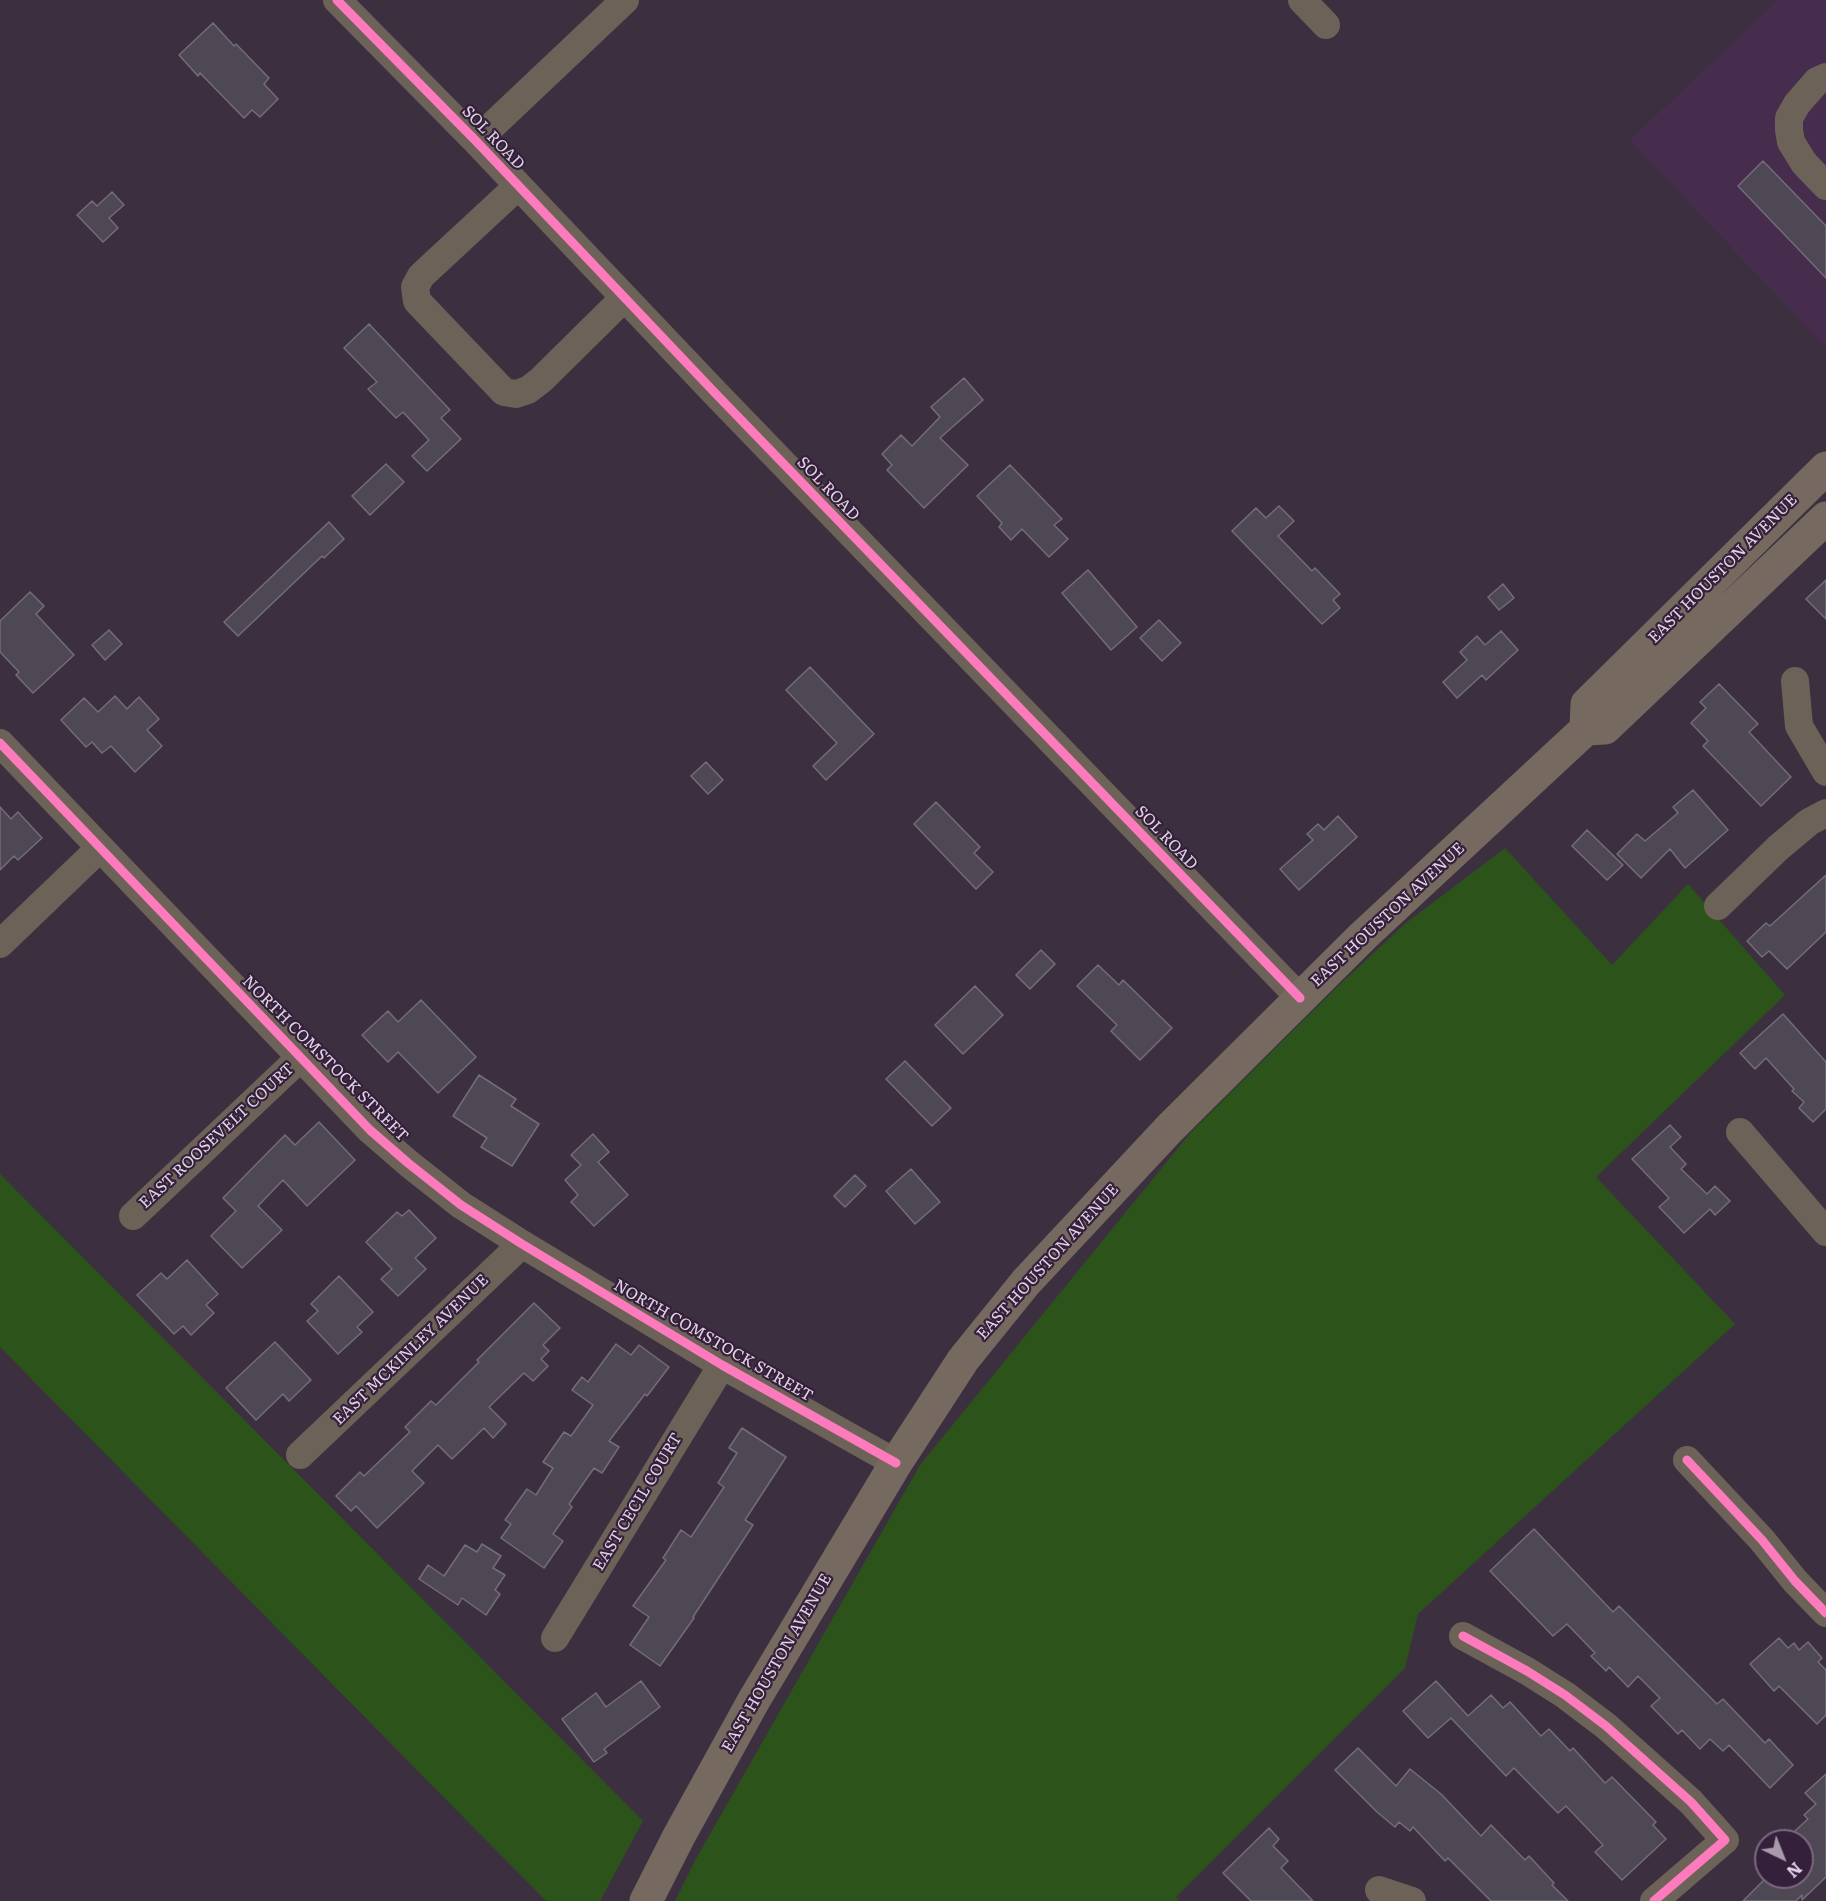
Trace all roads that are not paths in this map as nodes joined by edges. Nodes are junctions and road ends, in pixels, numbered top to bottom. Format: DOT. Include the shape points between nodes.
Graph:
graph roads {
  1 [pos="337,0"];
  2 [pos="625,0"];
  3 [pos="1302,0"];
  4 [pos="1326,25"];
  5 [pos="1826,77"];
  6 [pos="476,141"];
  7 [pos="518,186"];
  8 [pos="1826,186"];
  9 [pos="624,298"];
  10 [pos="1826,468"];
  11 [pos="1826,518"];
  12 [pos="1795,681"];
  13 [pos="1586,729"];
  14 [pos="0,743"];
  15 [pos="1826,772"];
  16 [pos="1826,813"];
  17 [pos="100,848"];
  18 [pos="1718,906"];
  19 [pos="0,944"];
  20 [pos="1300,998"];
  21 [pos="301,1057"];
  22 [pos="1740,1132"];
  23 [pos="133,1216"];
  24 [pos="1826,1232"];
  25 [pos="522,1244"];
  26 [pos="722,1365"];
  27 [pos="300,1455"];
  28 [pos="1687,1460"];
  29 [pos="896,1463"];
  30 [pos="1826,1613"];
  31 [pos="1463,1636"];
  32 [pos="555,1638"];
  33 [pos="1379,1890"];
  34 [pos="646,1901"];
  35 [pos="1412,1901"];
  36 [pos="1654,1901"];
  1 -- 6 [label="street, SOL ROAD"];
  2 -- 6 [label="street"];
  3 -- 4 [label="street"];
  5 -- 8 [label="street" via="1817,81 1797,105 1789,130 1791,142 1804,163"];
  6 -- 7 [label="street, SOL ROAD"];
  7 -- 9 [label="street, SOL ROAD"];
  7 -- 9 [label="street" via="421,276 415,287 417,301 504,392 516,394 542,380"];
  9 -- 20 [label="street, SOL ROAD"];
  10 -- 13 [label="main road, EAST HOUSTON AVENUE" via="1587,704"];
  11 -- 13 [label="main road, EAST HOUSTON AVENUE" via="1605,728"];
  12 -- 15 [label="street" via="1799,726"];
  13 -- 20 [label="main road, EAST HOUSTON AVENUE"];
  14 -- 17 [label="street, NORTH COMSTOCK STREET"];
  16 -- 18 [label="street" via="1778,848"];
  17 -- 19 [label="street"];
  17 -- 21 [label="street, NORTH COMSTOCK STREET"];
  20 -- 29 [label="main road, EAST HOUSTON AVENUE" via="1146,1153 1026,1282 963,1360"];
  21 -- 23 [label="street, EAST ROOSEVELT COURT"];
  21 -- 25 [label="street, NORTH COMSTOCK STREET" via="370,1130 408,1163 461,1205"];
  22 -- 24 [label="street"];
  25 -- 26 [label="street, NORTH COMSTOCK STREET"];
  25 -- 27 [label="street, EAST MCKINLEY AVENUE"];
  26 -- 29 [label="street, NORTH COMSTOCK STREET"];
  26 -- 32 [label="street, EAST CECIL COURT"];
  28 -- 30 [label="street"];
  29 -- 34 [label="main road, EAST HOUSTON AVENUE" via="738,1728"];
  31 -- 36 [label="street" via="1527,1671 1598,1720 1646,1760 1725,1840"];
  33 -- 35 [label="street"];
}
